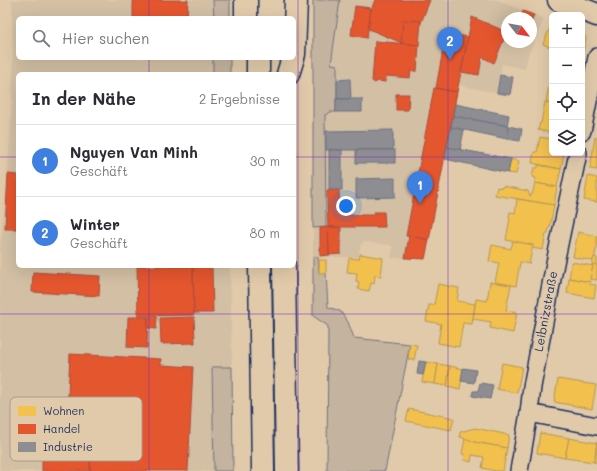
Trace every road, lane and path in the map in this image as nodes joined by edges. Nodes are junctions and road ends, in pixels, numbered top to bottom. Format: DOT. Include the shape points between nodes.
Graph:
graph roads {
  1 [pos="246,0"];
  2 [pos="258,0"];
  3 [pos="283,0"];
  4 [pos="296,0"];
  5 [pos="559,0"];
  6 [pos="246,16"];
  7 [pos="258,16"];
  8 [pos="283,16"];
  9 [pos="295,16"];
  10 [pos="597,16"];
  11 [pos="597,56"];
  12 [pos="282,60"];
  13 [pos="292,60"];
  14 [pos="282,72"];
  15 [pos="289,72"];
  16 [pos="584,120"];
  17 [pos="577,156"];
  18 [pos="260,268"];
  19 [pos="284,268"];
  20 [pos="530,413"];
  21 [pos="597,426"];
  22 [pos="262,471"];
  23 [pos="287,471"];
  24 [pos="519,471"];
  1 -- 6 [label="main road"];
  2 -- 7 [label="main road"];
  3 -- 8 [label="main road"];
  4 -- 9 [label="main road"];
  5 -- 10 [label="main road"];
  11 -- 16 [label="street"];
  12 -- 14 [label="main road"];
  13 -- 15 [label="main road"];
  17 -- 20 [label="street, Leibnizstraße" via="532,387"];
  18 -- 22 [label="main road"];
  19 -- 23 [label="main road"];
  20 -- 21 [label="street"];
  20 -- 24 [label="street, Leibnizstraße"];
}
